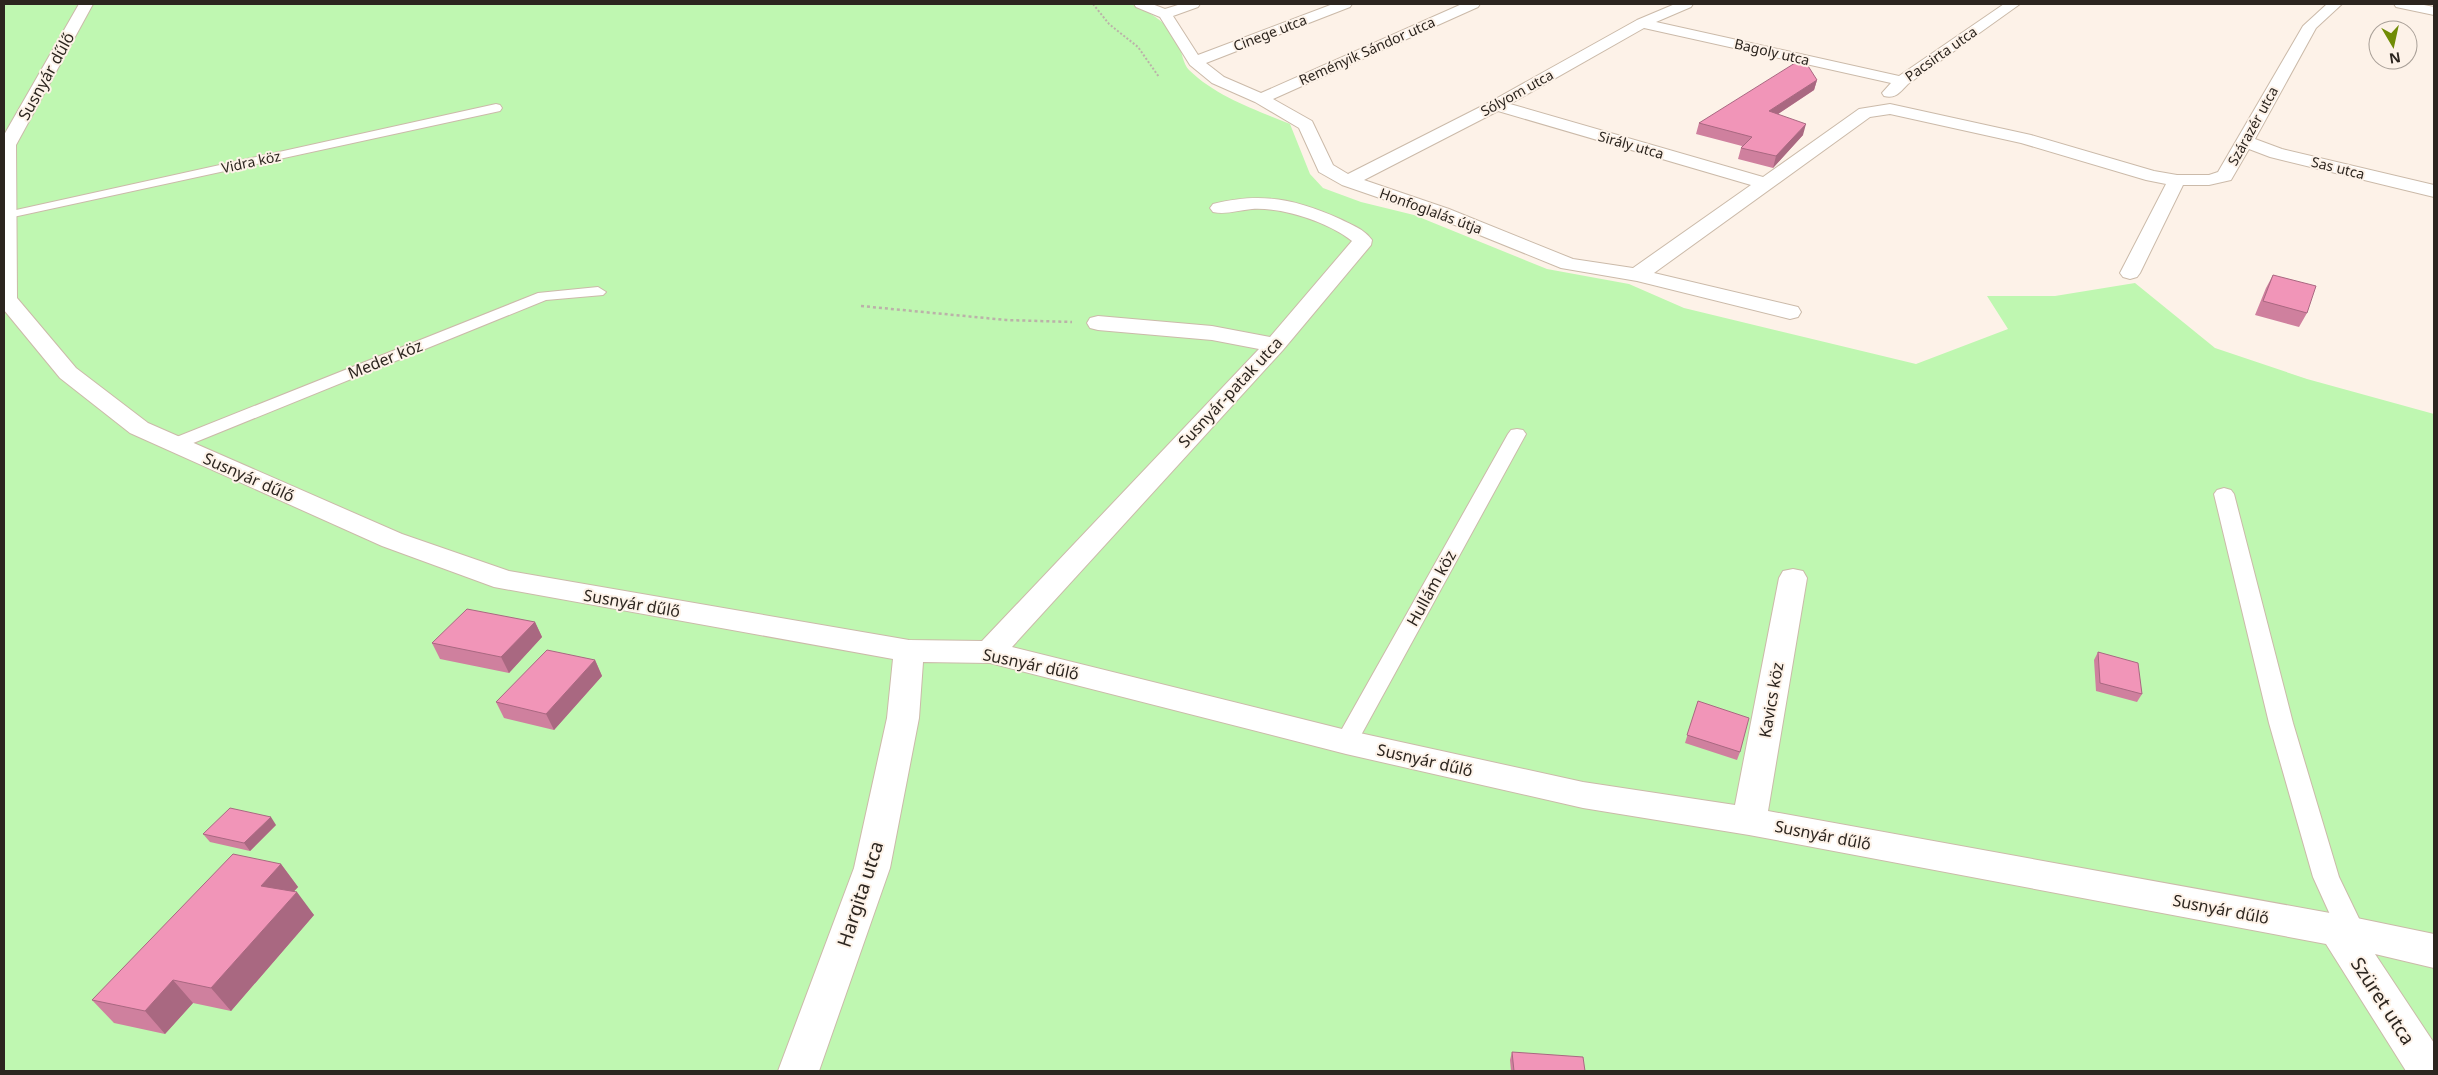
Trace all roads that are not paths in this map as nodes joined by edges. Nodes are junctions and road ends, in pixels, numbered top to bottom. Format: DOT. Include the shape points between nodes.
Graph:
graph roads {
  1 [pos="86,4"];
  2 [pos="1141,4"];
  3 [pos="1193,4"];
  4 [pos="1345,4"];
  5 [pos="1473,4"];
  6 [pos="1686,4"];
  7 [pos="2013,4"];
  8 [pos="2335,4"];
  9 [pos="2401,4"];
  10 [pos="2434,11"];
  11 [pos="1166,14"];
  12 [pos="1642,23"];
  13 [pos="1195,62"];
  14 [pos="1902,81"];
  15 [pos="1261,99"];
  16 [pos="1496,106"];
  17 [pos="496,108"];
  18 [pos="1890,109"];
  19 [pos="2244,141"];
  20 [pos="2177,180"];
  21 [pos="1348,181"];
  22 [pos="1766,184"];
  23 [pos="2434,191"];
  24 [pos="1220,208"];
  25 [pos="7,216"];
  26 [pos="2130,273"];
  27 [pos="1637,275"];
  28 [pos="598,292"];
  29 [pos="5,300"];
  30 [pos="1790,312"];
  31 [pos="1098,322"];
  32 [pos="1275,345"];
  33 [pos="1517,434"];
  34 [pos="175,444"];
  35 [pos="2224,494"];
  36 [pos="1793,578"];
  37 [pos="909,651"];
  38 [pos="990,652"];
  39 [pos="1346,742"];
  40 [pos="1749,821"];
  41 [pos="2345,932"];
  42 [pos="2434,951"];
  43 [pos="798,1071"];
  44 [pos="2429,1071"];
  1 -- 25 [label="street, Susnyár dűlő" via="7,145"];
  2 -- 11 [label="street"];
  3 -- 11 [label="street"];
  4 -- 13 [label="street, Cinege utca"];
  5 -- 15 [label="street, Reményik Sándor utca"];
  6 -- 12 [label="street, Sólyom utca"];
  7 -- 14 [label="street, Pacsirta utca"];
  8 -- 19 [label="street, Szárazér utca" via="2310,26"];
  9 -- 10 [label="street"];
  11 -- 13 [label="street, Honfoglalás útja"];
  12 -- 14 [label="street, Bagoly utca"];
  12 -- 16 [label="street, Sólyom utca"];
  13 -- 15 [label="street, Honfoglalás útja" via="1218,80"];
  14 -- 18 [label="street, Pacsirta utca" via="1881,102"];
  15 -- 21 [label="street, Honfoglalás útja" via="1306,125 1325,168"];
  16 -- 21 [label="street, Sólyom utca"];
  16 -- 22 [label="street, Sirály utca"];
  17 -- 25 [label="lane, Vidra köz"];
  18 -- 20 [label="street" via="2025,139 2152,176"];
  18 -- 22 [label="street" via="1865,113"];
  19 -- 20 [label="street, Szárazér utca" via="2225,176 2209,180"];
  19 -- 23 [label="street, Sas utca" via="2276,153"];
  20 -- 26 [label="street"];
  21 -- 27 [label="street, Honfoglalás útja" via="1442,213 1568,264"];
  22 -- 27 [label="street"];
  24 -- 32 [label="street, Susnyár-patak utca" via="1250,202 1287,204 1352,232 1362,240"];
  25 -- 29 [label="street, Susnyár dűlő"];
  27 -- 30 [label="street, Honfoglalás útja"];
  28 -- 34 [label="lane, Meder köz" via="543,296"];
  29 -- 34 [label="street, Susnyár dűlő" via="68,373 139,428"];
  31 -- 32 [label="street" via="1212,333"];
  32 -- 38 [label="street, Susnyár-patak utca"];
  33 -- 39 [label="lane, Hullám köz"];
  34 -- 37 [label="street, Susnyár dűlő" via="392,540 504,580"];
  35 -- 41 [label="lane" via="2281,723"];
  36 -- 40 [label="street, Kavics köz"];
  37 -- 38 [label="street, Susnyár dűlő"];
  37 -- 43 [label="street, Hargita utca" via="903,718 872,868"];
  38 -- 39 [label="street, Susnyár dűlő"];
  39 -- 40 [label="street, Susnyár dűlő" via="1583,795"];
  40 -- 41 [label="street, Susnyár dűlő"];
  41 -- 42 [label="street, Susnyár dűlő"];
  41 -- 44 [label="street, Szüret utca"];
}
